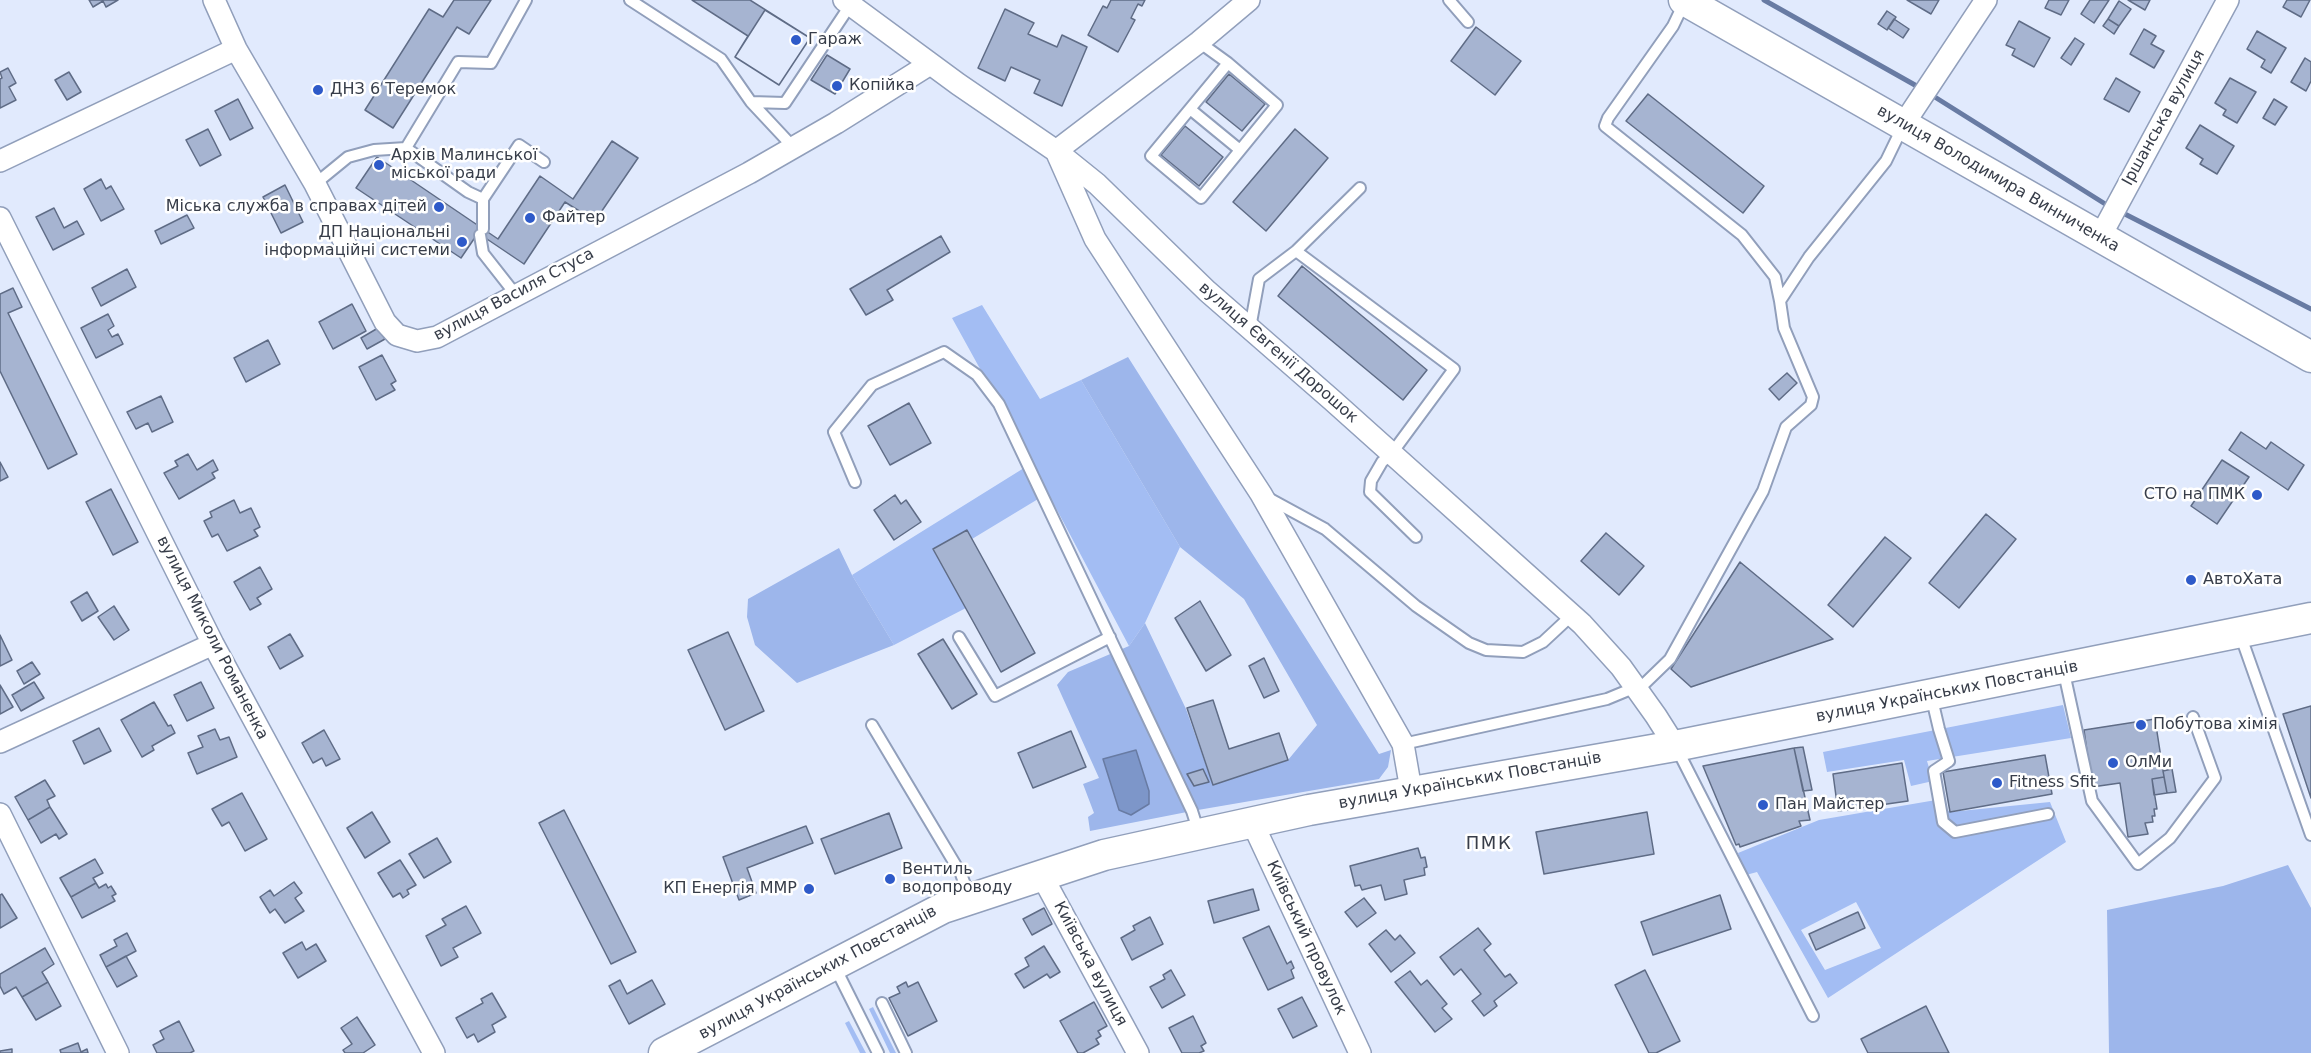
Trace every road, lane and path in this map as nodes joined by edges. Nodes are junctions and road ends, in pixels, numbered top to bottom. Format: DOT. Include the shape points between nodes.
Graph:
graph roads {
  1 [pos="214,0"];
  2 [pos="526,0"];
  3 [pos="630,0"];
  4 [pos="1249,0"];
  5 [pos="1449,0"];
  6 [pos="1685,0"];
  7 [pos="1986,0"];
  8 [pos="2228,0"];
  9 [pos="847,2"];
  10 [pos="1468,22"];
  11 [pos="1199,42"];
  12 [pos="236,48"];
  13 [pos="1228,63"];
  14 [pos="930,64"];
  15 [pos="751,102"];
  16 [pos="1190,109"];
  17 [pos="1904,125"];
  18 [pos="406,148"];
  19 [pos="794,148"];
  20 [pos="1240,150"];
  21 [pos="1056,151"];
  22 [pos="0,161"];
  23 [pos="544,162"];
  24 [pos="315,184"];
  25 [pos="1360,188"];
  26 [pos="483,199"];
  27 [pos="0,218"];
  28 [pos="2100,237"];
  29 [pos="1296,251"];
  30 [pos="516,295"];
  31 [pos="1780,302"];
  32 [pos="1250,329"];
  33 [pos="2311,357"];
  34 [pos="1392,453"];
  35 [pos="855,482"];
  36 [pos="1261,494"];
  37 [pos="1416,537"];
  38 [pos="1572,615"];
  39 [pos="2311,618"];
  40 [pos="2240,632"];
  41 [pos="959,637"];
  42 [pos="1110,637"];
  43 [pos="213,645"];
  44 [pos="2063,668"];
  45 [pos="1637,689"];
  46 [pos="1931,695"];
  47 [pos="2193,717"];
  48 [pos="872,725"];
  49 [pos="0,742"];
  50 [pos="1403,744"];
  51 [pos="1675,746"];
  52 [pos="1411,790"];
  53 [pos="0,814"];
  54 [pos="2048,814"];
  55 [pos="1252,822"];
  56 [pos="1199,833"];
  57 [pos="2311,835"];
  58 [pos="1042,876"];
  59 [pos="970,898"];
  60 [pos="834,964"];
  61 [pos="882,1003"];
  62 [pos="1813,1016"];
  63 [pos="118,1053"];
  64 [pos="434,1053"];
  65 [pos="664,1053"];
  66 [pos="878,1053"];
  67 [pos="906,1053"];
  68 [pos="1138,1053"];
  69 [pos="1360,1053"];
  1 -- 12 [label="street, вулиця Василя Стуса"];
  2 -- 18 [label="lane" via="491,63 458,62"];
  3 -- 15 [label="lane" via="721,58"];
  4 -- 11 [label="street"];
  5 -- 10 [label="lane"];
  6 -- 17 [label="street, вулиця Володимира Винниченка"];
  6 -- 31 [label="lane" via="1673,26 1605,126 1742,235 1775,277"];
  7 -- 17 [label="street"];
  8 -- 28 [label="street, Іршанська вулиця"];
  9 -- 14 [label="street, вулиця Євгенії Дорошок"];
  9 -- 15 [label="lane" via="785,103"];
  11 -- 13 [label="lane"];
  11 -- 21 [label="street"];
  12 -- 22 [label="street"];
  12 -- 24 [label="street, вулиця Василя Стуса"];
  13 -- 16 [label="lane"];
  13 -- 20 [label="lane" via="1277,105"];
  14 -- 19 [label="street, вулиця Василя Стуса"];
  14 -- 21 [label="street, вулиця Євгенії Дорошок"];
  15 -- 19 [label="lane"];
  16 -- 20 [label="lane"];
  16 -- 20 [label="lane" via="1151,156 1192,191 1201,198"];
  17 -- 28 [label="street, вулиця Володимира Винниченка"];
  17 -- 31 [label="lane" via="1886,161 1809,256"];
  18 -- 24 [label="lane" via="348,157"];
  18 -- 26 [label="lane"];
  19 -- 30 [label="street, вулиця Василя Стуса"];
  21 -- 32 [label="street, вулиця Євгенії Дорошок" via="1097,184"];
  21 -- 36 [label="street" via="1095,239"];
  23 -- 26 [label="lane" via="519,145"];
  24 -- 30 [label="street, вулиця Василя Стуса" via="385,322 397,335 417,341 432,339"];
  25 -- 29 [label="lane"];
  26 -- 30 [label="lane" via="483,253"];
  27 -- 43 [label="street, вулиця Миколи Романенка"];
  28 -- 33 [label="street, вулиця Володимира Винниченка"];
  29 -- 32 [label="lane" via="1258,279"];
  29 -- 34 [label="lane" via="1454,369"];
  31 -- 45 [label="lane" via="1784,328 1813,397 1811,405 1786,427 1762,491 1670,659"];
  32 -- 34 [label="street, вулиця Євгенії Дорошок"];
  34 -- 37 [label="lane" via="1371,481 1370,492"];
  34 -- 38 [label="street, вулиця Євгенії Дорошок"];
  35 -- 42 [label="lane" via="834,432 872,385 944,352 977,375 999,404"];
  36 -- 38 [label="lane" via="1325,529 1416,606 1469,643 1486,650 1523,652 1543,642"];
  36 -- 50 [label="street"];
  38 -- 45 [label="street, вулиця Євгенії Дорошок"];
  39 -- 40 [label="street, вулиця Українських Повстанців"];
  40 -- 44 [label="street, вулиця Українських Повстанців"];
  40 -- 57 [label="lane"];
  41 -- 42 [label="lane" via="995,696"];
  42 -- 56 [label="lane"];
  43 -- 49 [label="street"];
  43 -- 64 [label="street, вулиця Миколи Романенка"];
  44 -- 46 [label="street, вулиця Українських Повстанців"];
  44 -- 47 [label="lane" via="2092,801 2138,864 2170,838 2215,778"];
  45 -- 50 [label="lane"];
  45 -- 51 [label="street, вулиця Євгенії Дорошок"];
  46 -- 51 [label="street, вулиця Українських Повстанців"];
  46 -- 54 [label="lane" via="1949,761 1934,771 1942,822 1955,832"];
  48 -- 59 [label="lane" via="961,874"];
  50 -- 52 [label="street"];
  51 -- 52 [label="street, вулиця Українських Повстанців"];
  51 -- 62 [label="lane"];
  52 -- 55 [label="street, вулиця Українських Повстанців"];
  53 -- 63 [label="street"];
  55 -- 56 [label="street, вулиця Українських Повстанців"];
  55 -- 69 [label="street, Київський провулок"];
  56 -- 58 [label="street, вулиця Українських Повстанців" via="1104,855"];
  58 -- 59 [label="street, вулиця Українських Повстанців"];
  58 -- 68 [label="street, Київська вулиця"];
  59 -- 60 [label="street, вулиця Українських Повстанців"];
  60 -- 65 [label="street, вулиця Українських Повстанців"];
  60 -- 66 [label="lane"];
  61 -- 67 [label="lane"];
}
